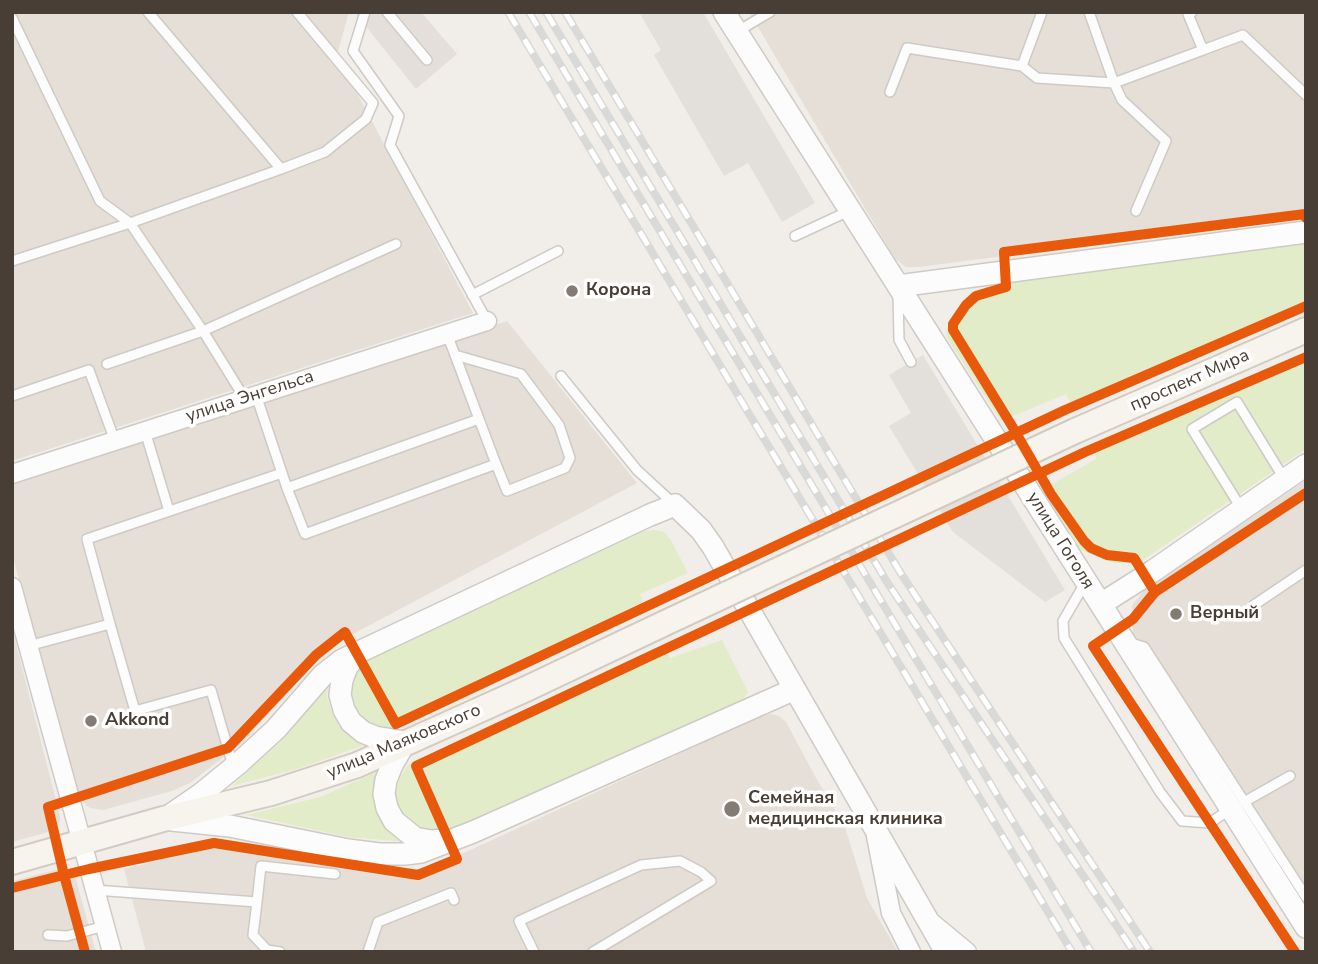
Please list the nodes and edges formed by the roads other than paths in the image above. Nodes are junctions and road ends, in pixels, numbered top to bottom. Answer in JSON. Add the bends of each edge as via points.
{"nodes":[{"id":1,"x":148,"y":12,"type":"edge"},
{"id":2,"x":297,"y":12,"type":"edge"},
{"id":3,"x":365,"y":12,"type":"edge"},
{"id":4,"x":387,"y":12,"type":"edge"},
{"id":5,"x":724,"y":12,"type":"edge"},
{"id":6,"x":770,"y":12,"type":"edge"},
{"id":7,"x":1042,"y":12,"type":"edge"},
{"id":8,"x":1089,"y":12,"type":"edge"},
{"id":9,"x":1189,"y":13,"type":"edge"},
{"id":10,"x":12,"y":18,"type":"edge"},
{"id":11,"x":737,"y":32,"type":"junction"},
{"id":12,"x":1203,"y":50,"type":"junction"},
{"id":13,"x":427,"y":60,"type":"dead end"},
{"id":14,"x":1022,"y":66,"type":"junction"},
{"id":15,"x":1114,"y":83,"type":"junction"},
{"id":16,"x":890,"y":92,"type":"dead end"},
{"id":17,"x":1306,"y":95,"type":"edge"},
{"id":18,"x":281,"y":169,"type":"junction"},
{"id":19,"x":850,"y":210,"type":"junction"},
{"id":20,"x":1136,"y":211,"type":"dead end"},
{"id":21,"x":130,"y":223,"type":"junction"},
{"id":22,"x":1306,"y":232,"type":"edge"},
{"id":23,"x":795,"y":236,"type":"dead end"},
{"id":24,"x":396,"y":244,"type":"dead end"},
{"id":25,"x":558,"y":251,"type":"dead end"},
{"id":26,"x":12,"y":261,"type":"edge"},
{"id":27,"x":898,"y":286,"type":"junction"},
{"id":28,"x":472,"y":295,"type":"junction"},
{"id":29,"x":487,"y":321,"type":"joint"},
{"id":30,"x":204,"y":331,"type":"junction"},
{"id":31,"x":1306,"y":331,"type":"edge"},
{"id":32,"x":447,"y":334,"type":"junction"},
{"id":33,"x":455,"y":355,"type":"junction"},
{"id":34,"x":911,"y":362,"type":"dead end"},
{"id":35,"x":107,"y":364,"type":"dead end"},
{"id":36,"x":561,"y":376,"type":"dead end"},
{"id":37,"x":12,"y":396,"type":"edge"},
{"id":38,"x":250,"y":397,"type":"junction"},
{"id":39,"x":479,"y":419,"type":"junction"},
{"id":40,"x":145,"y":431,"type":"junction"},
{"id":41,"x":115,"y":441,"type":"junction"},
{"id":42,"x":496,"y":464,"type":"junction"},
{"id":43,"x":1306,"y":465,"type":"edge"},
{"id":44,"x":282,"y":473,"type":"junction"},
{"id":45,"x":12,"y":474,"type":"edge"},
{"id":46,"x":1285,"y":480,"type":"junction"},
{"id":47,"x":287,"y":488,"type":"junction"},
{"id":48,"x":675,"y":505,"type":"junction"},
{"id":49,"x":1242,"y":510,"type":"junction"},
{"id":50,"x":169,"y":511,"type":"junction"},
{"id":51,"x":1306,"y":570,"type":"edge"},
{"id":52,"x":1086,"y":582,"type":"junction"},
{"id":53,"x":12,"y":587,"type":"edge"},
{"id":54,"x":1101,"y":604,"type":"junction"},
{"id":55,"x":1254,"y":605,"type":"dead end"},
{"id":56,"x":17,"y":621,"type":"edge"},
{"id":57,"x":110,"y":624,"type":"junction"},
{"id":58,"x":663,"y":624,"type":"joint"},
{"id":59,"x":28,"y":646,"type":"junction"},
{"id":60,"x":357,"y":652,"type":"junction"},
{"id":61,"x":795,"y":689,"type":"junction"},
{"id":62,"x":405,"y":742,"type":"junction"},
{"id":63,"x":233,"y":768,"type":"junction"},
{"id":64,"x":1290,"y":776,"type":"dead end"},
{"id":65,"x":1237,"y":806,"type":"junction"},
{"id":66,"x":163,"y":819,"type":"junction"},
{"id":67,"x":873,"y":826,"type":"junction"},
{"id":68,"x":449,"y":840,"type":"junction"},
{"id":69,"x":82,"y":842,"type":"junction"},
{"id":70,"x":12,"y":862,"type":"edge"},
{"id":71,"x":335,"y":874,"type":"dead end"},
{"id":72,"x":95,"y":890,"type":"junction"},
{"id":73,"x":1306,"y":897,"type":"edge"},
{"id":74,"x":454,"y":900,"type":"dead end"},
{"id":75,"x":257,"y":902,"type":"junction"},
{"id":76,"x":925,"y":918,"type":"junction"},
{"id":77,"x":105,"y":926,"type":"junction"},
{"id":78,"x":1306,"y":927,"type":"edge"},
{"id":79,"x":48,"y":935,"type":"dead end"},
{"id":80,"x":112,"y":952,"type":"edge"},
{"id":81,"x":280,"y":952,"type":"edge"},
{"id":82,"x":368,"y":952,"type":"edge"},
{"id":83,"x":534,"y":952,"type":"edge"},
{"id":84,"x":593,"y":952,"type":"edge"},
{"id":85,"x":911,"y":952,"type":"edge"},
{"id":86,"x":946,"y":952,"type":"edge"},
{"id":87,"x":967,"y":952,"type":"edge"}],
"edges":[{"from":1,"to":18,"type":"lane"},
{"from":2,"to":18,"type":"lane","via":[[373,103],[366,119],[325,152]]},
{"from":3,"to":28,"type":"lane","via":[[353,51],[399,116],[390,145]]},
{"from":4,"to":13,"type":"lane"},
{"from":5,"to":11,"type":"street","name":"улица Гоголя"},
{"from":6,"to":11,"type":"lane"},
{"from":7,"to":14,"type":"lane"},
{"from":8,"to":15,"type":"lane"},
{"from":9,"to":12,"type":"lane"},
{"from":10,"to":21,"type":"lane","via":[[100,201]]},
{"from":11,"to":19,"type":"street","name":"улица Гоголя"},
{"from":12,"to":15,"type":"lane"},
{"from":12,"to":17,"type":"lane","via":[[1243,35]]},
{"from":14,"to":15,"type":"lane","via":[[1037,78]]},
{"from":14,"to":16,"type":"lane","via":[[907,48]]},
{"from":15,"to":20,"type":"lane","via":[[1122,100],[1166,141]]},
{"from":18,"to":21,"type":"lane"},
{"from":19,"to":23,"type":"lane"},
{"from":19,"to":27,"type":"street","name":"улица Гоголя"},
{"from":21,"to":26,"type":"lane"},
{"from":21,"to":30,"type":"lane"},
{"from":22,"to":27,"type":"street"},
{"from":24,"to":30,"type":"lane"},
{"from":25,"to":28,"type":"lane"},
{"from":27,"to":34,"type":"lane","via":[[899,340]]},
{"from":27,"to":52,"type":"street","name":"улица Гоголя"},
{"from":28,"to":29,"type":"lane"},
{"from":29,"to":32,"type":"street","name":"улица Энгельса"},
{"from":30,"to":35,"type":"lane"},
{"from":30,"to":38,"type":"lane"},
{"from":31,"to":58,"type":"main road","name":"проспект Мира","bridge":true,"via":[[1075,431]]},
{"from":32,"to":33,"type":"lane"},
{"from":32,"to":38,"type":"street","name":"улица Энгельса"},
{"from":33,"to":39,"type":"lane"},
{"from":33,"to":42,"type":"lane","via":[[521,374],[559,425],[570,458],[565,468],[507,491]]},
{"from":36,"to":48,"type":"lane","via":[[637,470]]},
{"from":37,"to":41,"type":"lane","via":[[89,370]]},
{"from":38,"to":40,"type":"street","name":"улица Энгельса"},
{"from":38,"to":44,"type":"lane"},
{"from":39,"to":42,"type":"lane"},
{"from":39,"to":47,"type":"lane"},
{"from":40,"to":41,"type":"street","name":"улица Энгельса"},
{"from":40,"to":50,"type":"lane"},
{"from":41,"to":45,"type":"street","name":"улица Энгельса"},
{"from":42,"to":47,"type":"lane","via":[[305,534]]},
{"from":43,"to":46,"type":"street"},
{"from":44,"to":47,"type":"lane"},
{"from":44,"to":50,"type":"lane"},
{"from":46,"to":49,"type":"street"},
{"from":46,"to":49,"type":"lane","via":[[1237,402],[1192,429]]},
{"from":48,"to":60,"type":"street"},
{"from":48,"to":61,"type":"street","via":[[713,547]]},
{"from":49,"to":54,"type":"street"},
{"from":50,"to":57,"type":"lane","via":[[87,539]]},
{"from":51,"to":55,"type":"lane"},
{"from":52,"to":54,"type":"street","name":"улица Гоголя"},
{"from":52,"to":65,"type":"lane","via":[[1063,621],[1064,638],[1160,792],[1182,821],[1210,823]]},
{"from":53,"to":56,"type":"street"},
{"from":54,"to":65,"type":"street","name":"улица Гоголя"},
{"from":56,"to":59,"type":"street"},
{"from":57,"to":59,"type":"lane"},
{"from":57,"to":63,"type":"lane","via":[[135,710],[211,690]]},
{"from":58,"to":62,"type":"main road","name":"улица Маяковского"},
{"from":59,"to":69,"type":"street"},
{"from":60,"to":62,"type":"street","via":[[342,680],[344,710],[363,732]]},
{"from":60,"to":63,"type":"street","via":[[323,675],[276,729]]},
{"from":61,"to":67,"type":"street"},
{"from":61,"to":68,"type":"street"},
{"from":62,"to":66,"type":"main road","name":"улица Маяковского","via":[[357,765],[282,790]]},
{"from":62,"to":68,"type":"street","via":[[386,780],[387,808],[394,821],[415,838]]},
{"from":63,"to":66,"type":"street"},
{"from":64,"to":65,"type":"lane"},
{"from":65,"to":73,"type":"lane"},
{"from":65,"to":78,"type":"street","name":"улица Гоголя"},
{"from":66,"to":68,"type":"street","via":[[230,826],[380,854],[421,852]]},
{"from":66,"to":69,"type":"main road","name":"улица Маяковского"},
{"from":67,"to":76,"type":"street"},
{"from":67,"to":85,"type":"street","via":[[891,913]]},
{"from":69,"to":70,"type":"main road","name":"улица Маяковского"},
{"from":69,"to":72,"type":"street"},
{"from":71,"to":75,"type":"lane","via":[[261,866]]},
{"from":72,"to":75,"type":"lane"},
{"from":72,"to":77,"type":"street"},
{"from":74,"to":82,"type":"lane","via":[[451,893],[378,922]]},
{"from":75,"to":81,"type":"lane","via":[[253,934],[267,950]]},
{"from":76,"to":86,"type":"street"},
{"from":76,"to":87,"type":"street"},
{"from":77,"to":79,"type":"lane","via":[[67,936]]},
{"from":77,"to":80,"type":"street"},
{"from":83,"to":84,"type":"lane","via":[[519,921],[642,865],[680,861],[711,881]]}]}
